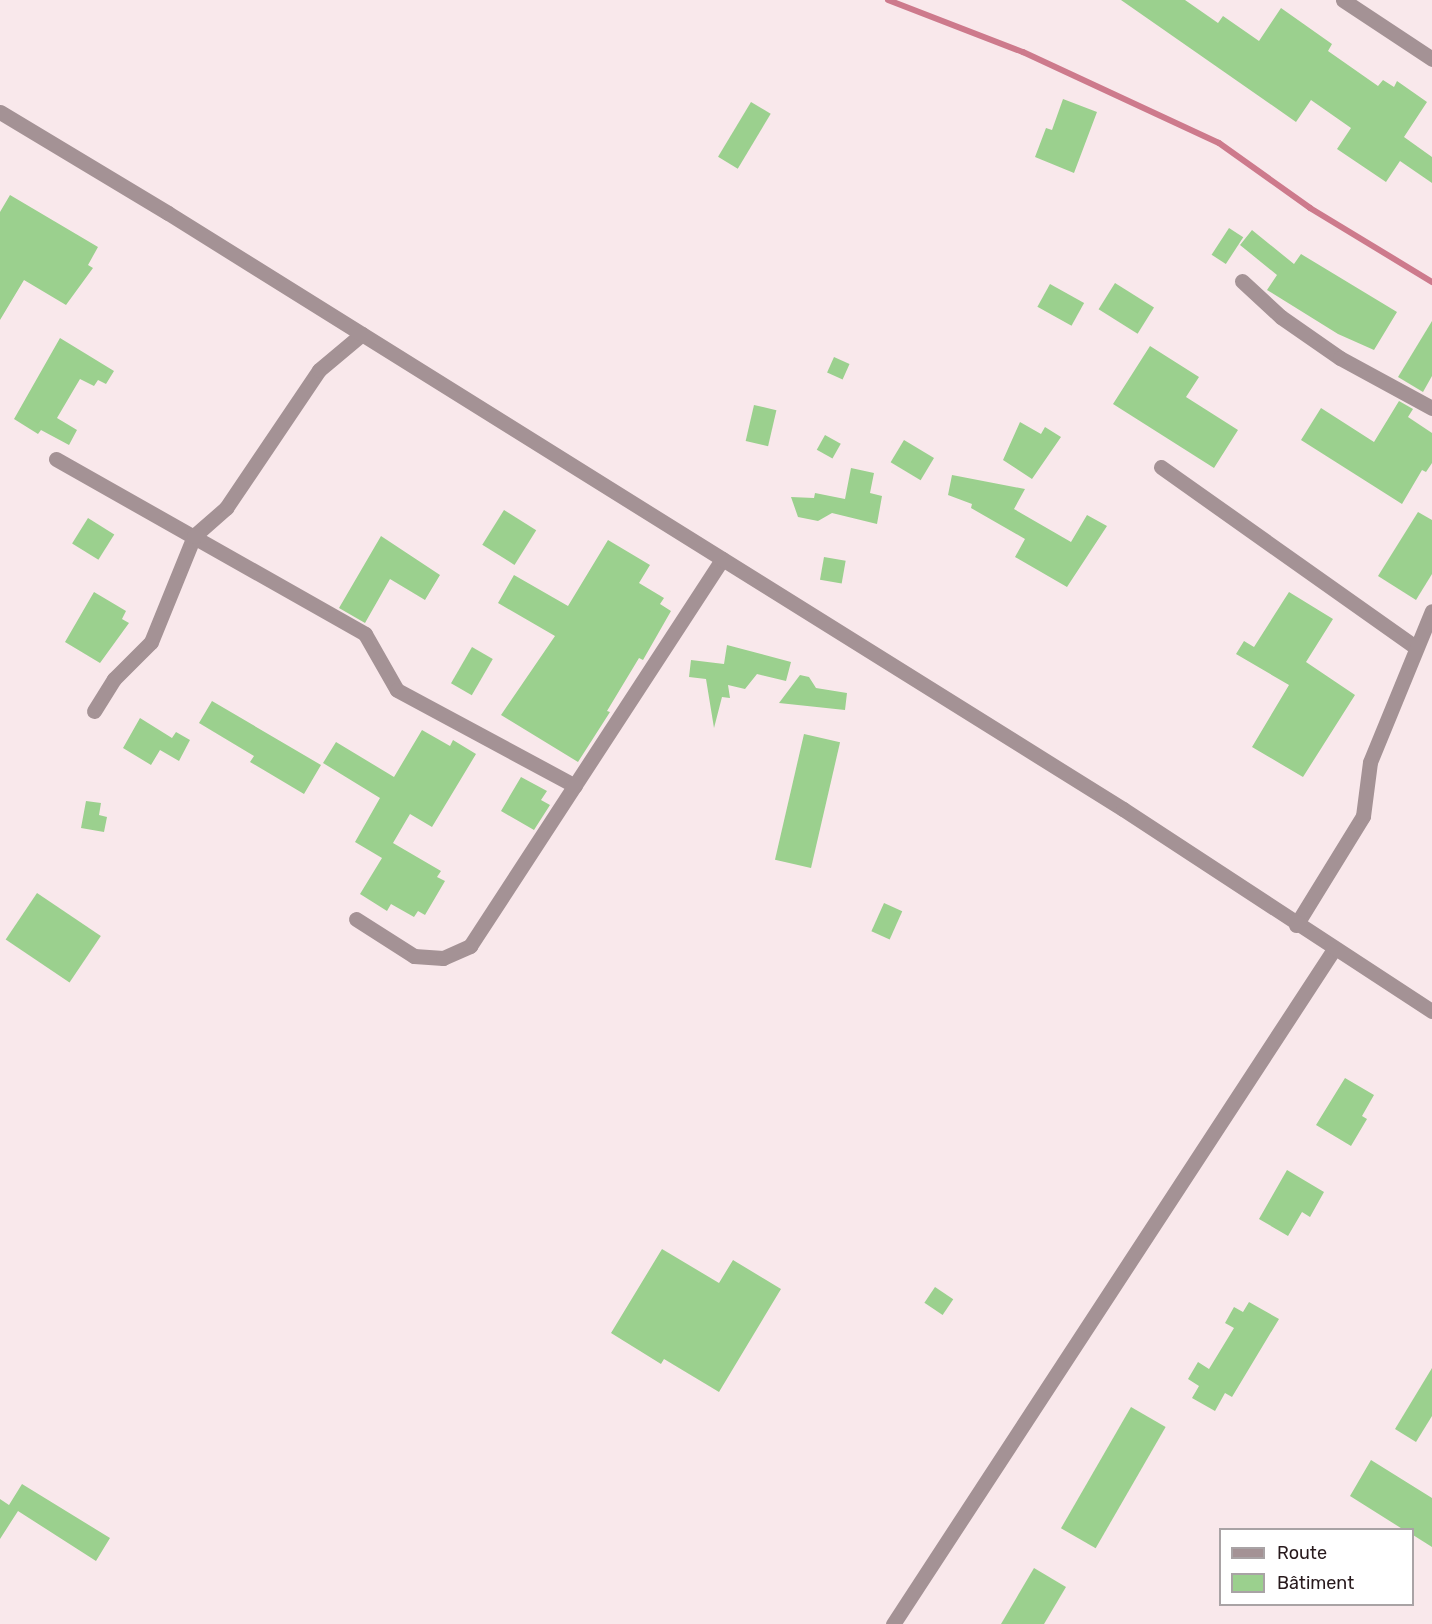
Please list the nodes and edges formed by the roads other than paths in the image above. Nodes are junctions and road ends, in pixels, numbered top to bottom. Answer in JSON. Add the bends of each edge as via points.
{"nodes":[{"id":1,"x":1343,"y":0,"type":"edge"},
{"id":2,"x":1432,"y":59,"type":"edge"},
{"id":3,"x":0,"y":112,"type":"edge"},
{"id":4,"x":1242,"y":281,"type":"dead end"},
{"id":5,"x":362,"y":334,"type":"junction"},
{"id":6,"x":1432,"y":408,"type":"edge"},
{"id":7,"x":56,"y":459,"type":"dead end"},
{"id":8,"x":1161,"y":466,"type":"dead end"},
{"id":9,"x":194,"y":536,"type":"junction"},
{"id":10,"x":722,"y":559,"type":"junction"},
{"id":11,"x":1432,"y":611,"type":"edge"},
{"id":12,"x":1415,"y":647,"type":"junction"},
{"id":13,"x":94,"y":711,"type":"dead end"},
{"id":14,"x":575,"y":786,"type":"junction"},
{"id":15,"x":356,"y":919,"type":"dead end"},
{"id":16,"x":1296,"y":925,"type":"junction"},
{"id":17,"x":1334,"y":948,"type":"junction"},
{"id":18,"x":1432,"y":1011,"type":"edge"},
{"id":19,"x":893,"y":1624,"type":"edge"}],
"edges":[{"from":1,"to":2,"type":"street"},
{"from":3,"to":5,"type":"street"},
{"from":4,"to":6,"type":"street","via":[[1281,317],[1340,358]]},
{"from":5,"to":9,"type":"street","via":[[319,370],[226,508]]},
{"from":5,"to":10,"type":"street"},
{"from":7,"to":9,"type":"street"},
{"from":8,"to":12,"type":"street"},
{"from":9,"to":13,"type":"street","via":[[151,642],[114,679]]},
{"from":9,"to":14,"type":"street","via":[[364,634],[397,690]]},
{"from":10,"to":14,"type":"street"},
{"from":10,"to":16,"type":"street","via":[[1123,809]]},
{"from":11,"to":12,"type":"street"},
{"from":12,"to":16,"type":"street","via":[[1370,762],[1363,816]]},
{"from":14,"to":15,"type":"street","via":[[470,946],[443,958],[414,956]]},
{"from":16,"to":17,"type":"street"},
{"from":17,"to":18,"type":"street"},
{"from":17,"to":19,"type":"street"}]}
